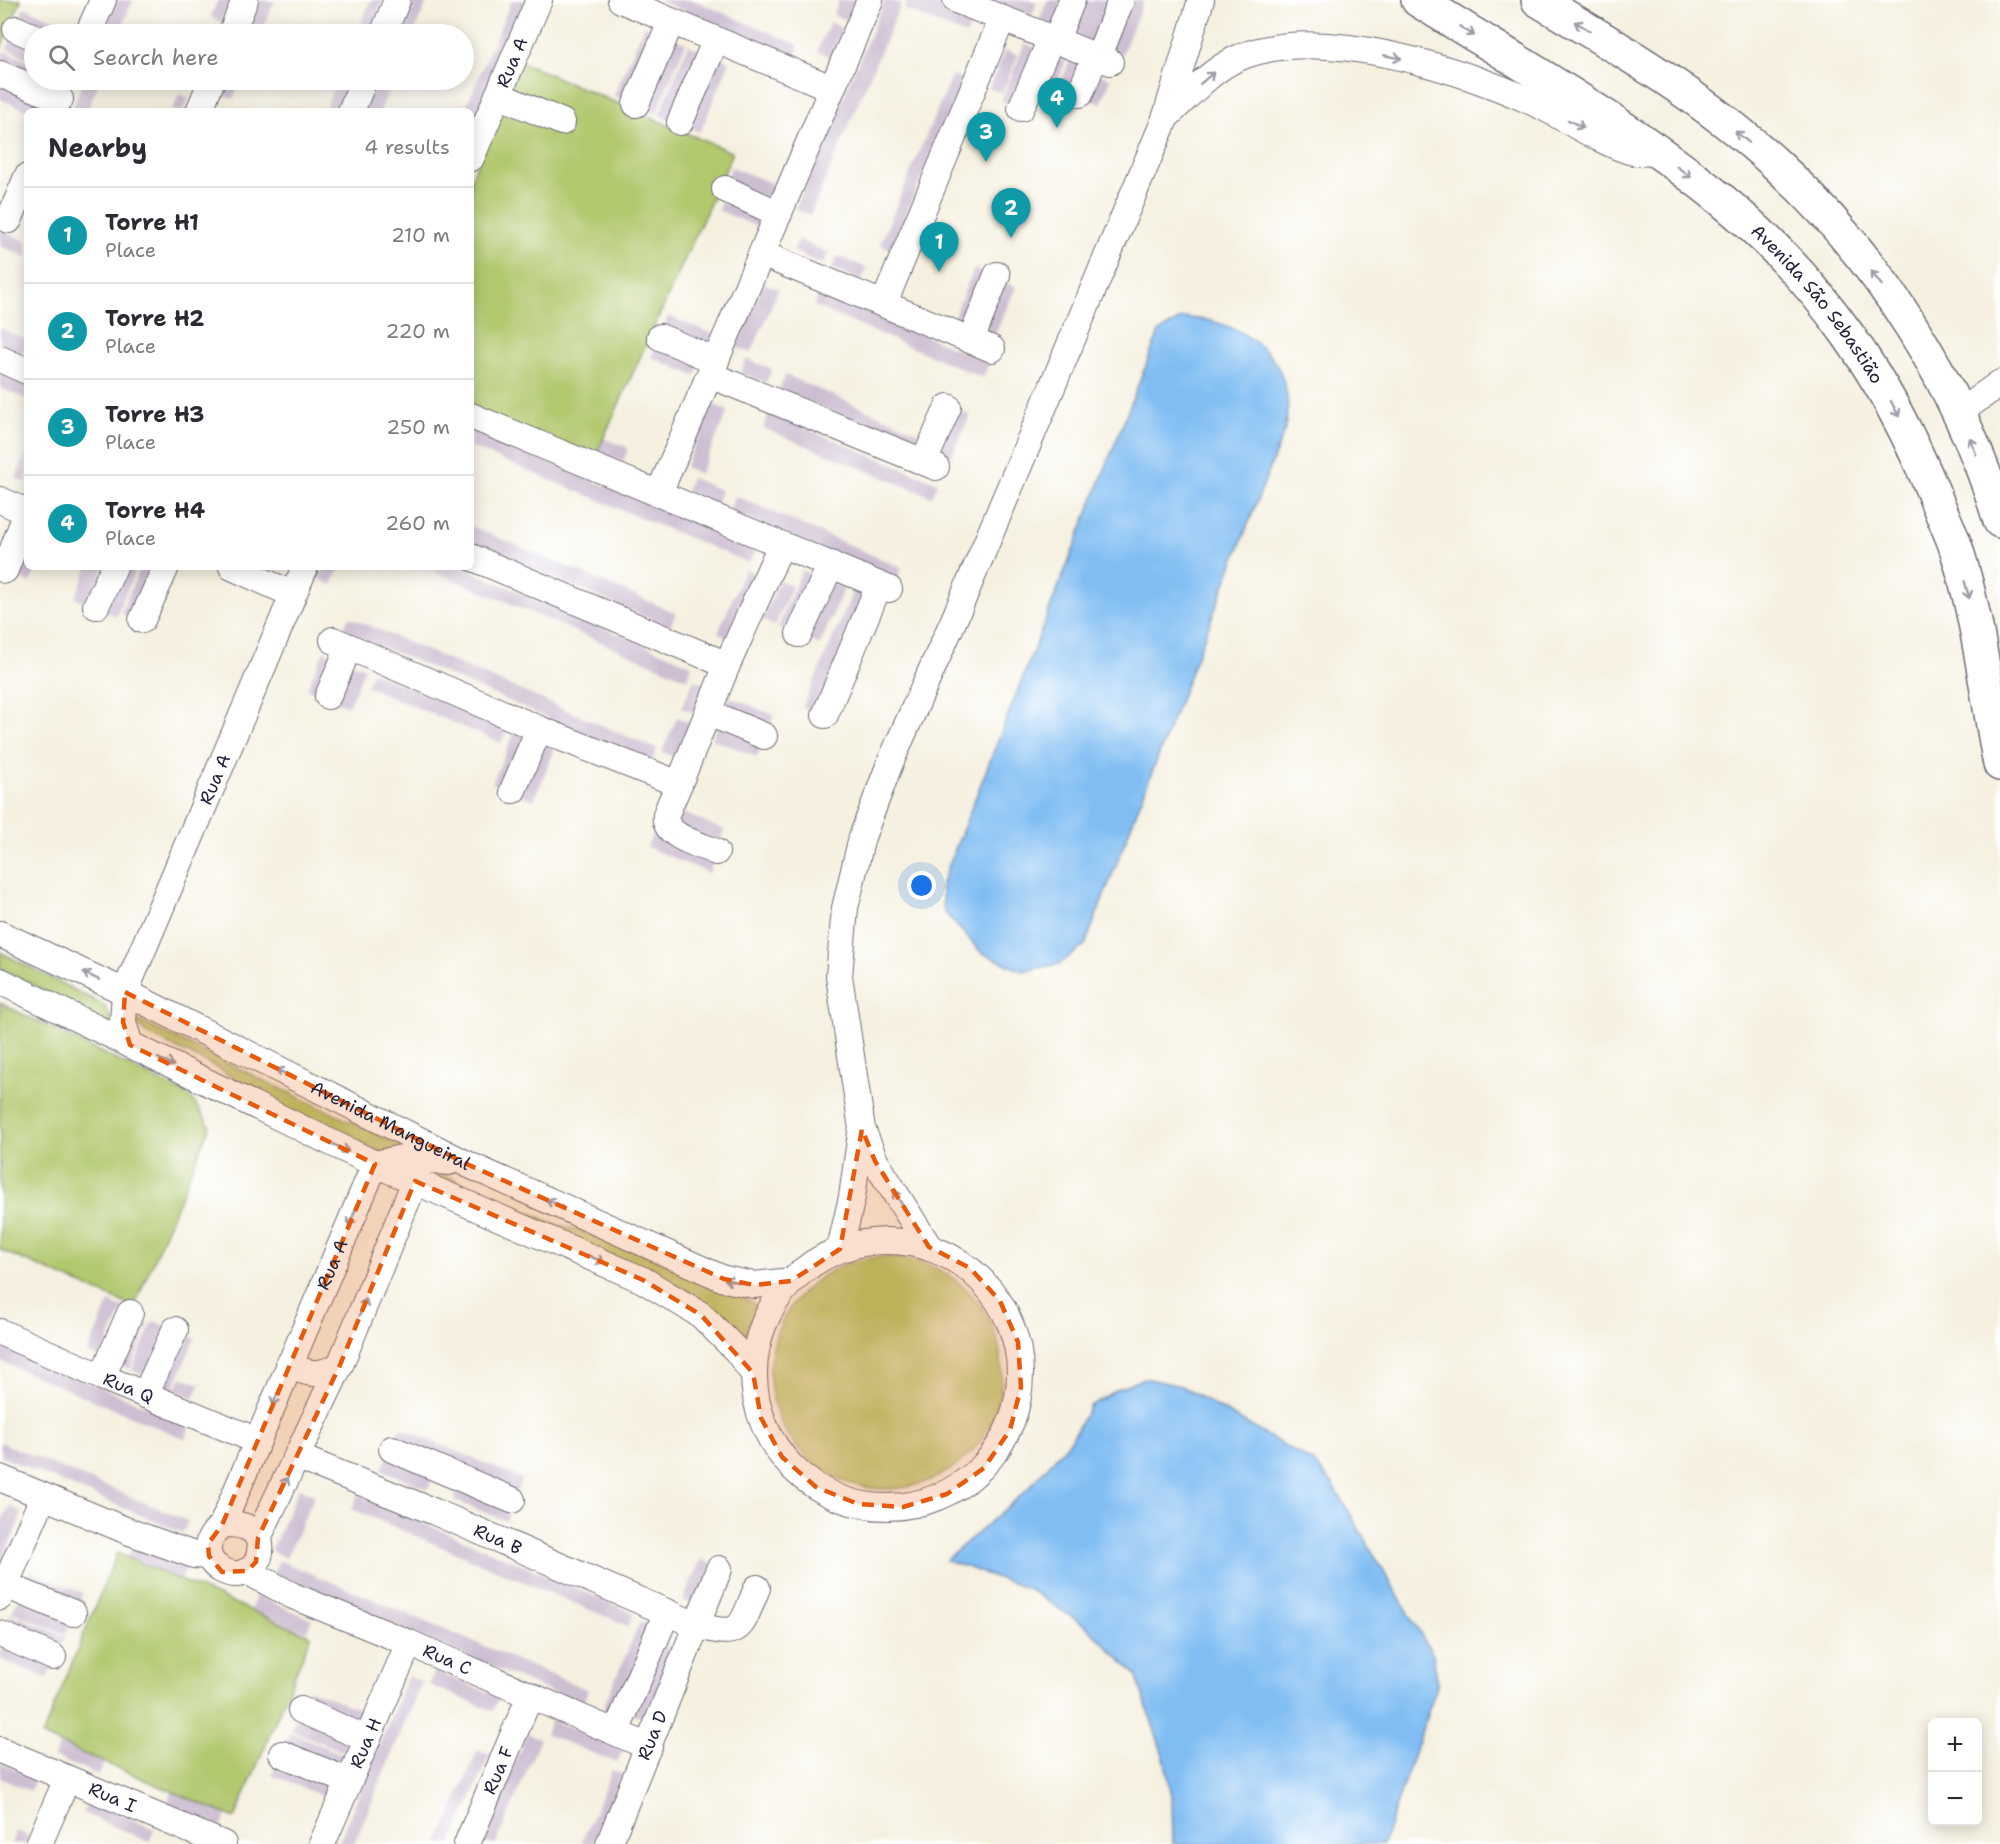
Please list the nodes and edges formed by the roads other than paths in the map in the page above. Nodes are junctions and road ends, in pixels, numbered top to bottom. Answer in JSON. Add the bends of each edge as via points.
{"nodes":[{"id":1,"x":103,"y":0,"type":"edge"},
{"id":2,"x":245,"y":0,"type":"edge"},
{"id":3,"x":397,"y":0,"type":"edge"},
{"id":4,"x":539,"y":0,"type":"edge"},
{"id":5,"x":621,"y":0,"type":"edge"},
{"id":6,"x":870,"y":0,"type":"edge"},
{"id":7,"x":956,"y":0,"type":"edge"},
{"id":8,"x":1072,"y":0,"type":"edge"},
{"id":9,"x":1121,"y":0,"type":"edge"},
{"id":10,"x":1201,"y":0,"type":"edge"},
{"id":11,"x":1418,"y":0,"type":"edge"},
{"id":12,"x":1538,"y":0,"type":"edge"},
{"id":13,"x":1002,"y":19,"type":"junction"},
{"id":14,"x":671,"y":22,"type":"junction"},
{"id":15,"x":92,"y":24,"type":"edge"},
{"id":16,"x":235,"y":24,"type":"edge"},
{"id":17,"x":387,"y":24,"type":"edge"},
{"id":18,"x":716,"y":40,"type":"junction"},
{"id":19,"x":1053,"y":40,"type":"junction"},
{"id":20,"x":1101,"y":59,"type":"junction"},
{"id":21,"x":0,"y":74,"type":"edge"},
{"id":22,"x":24,"y":83,"type":"edge"},
{"id":23,"x":831,"y":88,"type":"junction"},
{"id":24,"x":43,"y":90,"type":"edge"},
{"id":25,"x":208,"y":90,"type":"edge"},
{"id":26,"x":360,"y":90,"type":"edge"},
{"id":27,"x":1080,"y":94,"type":"dead end"},
{"id":28,"x":498,"y":95,"type":"junction"},
{"id":29,"x":62,"y":97,"type":"edge"},
{"id":30,"x":636,"y":104,"type":"dead end"},
{"id":31,"x":201,"y":108,"type":"edge"},
{"id":32,"x":352,"y":108,"type":"edge"},
{"id":33,"x":1022,"y":108,"type":"dead end"},
{"id":34,"x":1165,"y":119,"type":"junction"},
{"id":35,"x":562,"y":122,"type":"dead end"},
{"id":36,"x":680,"y":122,"type":"dead end"},
{"id":37,"x":474,"y":151,"type":"edge"},
{"id":38,"x":1657,"y":151,"type":"junction"},
{"id":39,"x":24,"y":186,"type":"edge"},
{"id":40,"x":725,"y":189,"type":"dead end"},
{"id":41,"x":779,"y":214,"type":"junction"},
{"id":42,"x":12,"y":221,"type":"edge"},
{"id":43,"x":762,"y":254,"type":"junction"},
{"id":44,"x":997,"y":275,"type":"dead end"},
{"id":45,"x":884,"y":303,"type":"junction"},
{"id":46,"x":660,"y":337,"type":"dead end"},
{"id":47,"x":0,"y":359,"type":"edge"},
{"id":48,"x":712,"y":368,"type":"junction"},
{"id":49,"x":24,"y":369,"type":"edge"},
{"id":50,"x":2000,"y":383,"type":"edge"},
{"id":51,"x":948,"y":407,"type":"dead end"},
{"id":52,"x":1960,"y":412,"type":"junction"},
{"id":53,"x":474,"y":417,"type":"edge"},
{"id":54,"x":659,"y":493,"type":"junction"},
{"id":55,"x":0,"y":500,"type":"edge"},
{"id":56,"x":24,"y":511,"type":"edge"},
{"id":57,"x":24,"y":520,"type":"edge"},
{"id":58,"x":2000,"y":520,"type":"edge"},
{"id":59,"x":782,"y":544,"type":"junction"},
{"id":60,"x":474,"y":558,"type":"edge"},
{"id":61,"x":831,"y":564,"type":"junction"},
{"id":62,"x":4,"y":570,"type":"dead end"},
{"id":63,"x":113,"y":570,"type":"edge"},
{"id":64,"x":165,"y":570,"type":"edge"},
{"id":65,"x":239,"y":570,"type":"edge"},
{"id":66,"x":304,"y":570,"type":"edge"},
{"id":67,"x":292,"y":594,"type":"junction"},
{"id":68,"x":96,"y":606,"type":"dead end"},
{"id":69,"x":142,"y":620,"type":"dead end"},
{"id":70,"x":799,"y":634,"type":"dead end"},
{"id":71,"x":727,"y":665,"type":"junction"},
{"id":72,"x":328,"y":696,"type":"dead end"},
{"id":73,"x":709,"y":713,"type":"junction"},
{"id":74,"x":825,"y":715,"type":"dead end"},
{"id":75,"x":539,"y":729,"type":"junction"},
{"id":76,"x":764,"y":736,"type":"dead end"},
{"id":77,"x":2000,"y":764,"type":"edge"},
{"id":78,"x":679,"y":784,"type":"junction"},
{"id":79,"x":513,"y":790,"type":"dead end"},
{"id":80,"x":716,"y":852,"type":"dead end"},
{"id":81,"x":0,"y":933,"type":"edge"},
{"id":82,"x":0,"y":981,"type":"edge"},
{"id":83,"x":125,"y":992,"type":"junction"},
{"id":84,"x":130,"y":1046,"type":"junction"},
{"id":85,"x":862,"y":1129,"type":"junction"},
{"id":86,"x":375,"y":1164,"type":"junction"},
{"id":87,"x":469,"y":1165,"type":"junction"},
{"id":88,"x":415,"y":1181,"type":"junction"},
{"id":89,"x":929,"y":1247,"type":"junction"},
{"id":90,"x":840,"y":1249,"type":"junction"},
{"id":91,"x":791,"y":1281,"type":"junction"},
{"id":92,"x":130,"y":1312,"type":"dead end"},
{"id":93,"x":175,"y":1330,"type":"dead end"},
{"id":94,"x":0,"y":1332,"type":"edge"},
{"id":95,"x":289,"y":1364,"type":"junction"},
{"id":96,"x":340,"y":1365,"type":"junction"},
{"id":97,"x":753,"y":1373,"type":"junction"},
{"id":98,"x":102,"y":1377,"type":"junction"},
{"id":99,"x":145,"y":1395,"type":"junction"},
{"id":100,"x":258,"y":1441,"type":"junction"},
{"id":101,"x":392,"y":1449,"type":"dead end"},
{"id":102,"x":298,"y":1457,"type":"junction"},
{"id":103,"x":449,"y":1474,"type":"junction"},
{"id":104,"x":0,"y":1478,"type":"edge"},
{"id":105,"x":43,"y":1497,"type":"junction"},
{"id":106,"x":512,"y":1500,"type":"dead end"},
{"id":107,"x":435,"y":1512,"type":"junction"},
{"id":108,"x":222,"y":1525,"type":"junction"},
{"id":109,"x":258,"y":1538,"type":"junction"},
{"id":110,"x":209,"y":1556,"type":"junction"},
{"id":111,"x":719,"y":1569,"type":"dead end"},
{"id":112,"x":247,"y":1571,"type":"junction"},
{"id":113,"x":757,"y":1588,"type":"dead end"},
{"id":114,"x":3,"y":1591,"type":"edge"},
{"id":115,"x":667,"y":1612,"type":"junction"},
{"id":116,"x":73,"y":1614,"type":"dead end"},
{"id":117,"x":696,"y":1625,"type":"junction"},
{"id":118,"x":0,"y":1634,"type":"edge"},
{"id":119,"x":409,"y":1642,"type":"junction"},
{"id":120,"x":53,"y":1657,"type":"dead end"},
{"id":121,"x":530,"y":1696,"type":"junction"},
{"id":122,"x":301,"y":1710,"type":"dead end"},
{"id":123,"x":616,"y":1732,"type":"junction"},
{"id":124,"x":367,"y":1739,"type":"junction"},
{"id":125,"x":649,"y":1747,"type":"junction"},
{"id":126,"x":0,"y":1750,"type":"edge"},
{"id":127,"x":282,"y":1754,"type":"dead end"},
{"id":128,"x":67,"y":1779,"type":"junction"},
{"id":129,"x":348,"y":1781,"type":"junction"},
{"id":130,"x":186,"y":1837,"type":"edge"},
{"id":131,"x":39,"y":1844,"type":"edge"},
{"id":132,"x":223,"y":1844,"type":"edge"},
{"id":133,"x":322,"y":1844,"type":"edge"},
{"id":134,"x":467,"y":1844,"type":"edge"},
{"id":135,"x":609,"y":1844,"type":"edge"}],
"edges":[{"from":1,"to":15,"type":"street"},
{"from":2,"to":16,"type":"street"},
{"from":3,"to":17,"type":"street"},
{"from":4,"to":28,"type":"street","name":"Rua A"},
{"from":5,"to":14,"type":"street"},
{"from":6,"to":23,"type":"street"},
{"from":7,"to":13,"type":"street"},
{"from":8,"to":19,"type":"street"},
{"from":9,"to":20,"type":"street"},
{"from":10,"to":34,"type":"street"},
{"from":11,"to":38,"type":"main road","name":"Avenida São Sebastião","one_way":true},
{"from":52,"to":12,"type":"main road","one_way":true,"via":[[1912,324],[1840,231],[1778,165],[1690,97],[1602,37]]},
{"from":13,"to":19,"type":"street"},
{"from":13,"to":45,"type":"street"},
{"from":14,"to":18,"type":"street"},
{"from":14,"to":30,"type":"street"},
{"from":18,"to":23,"type":"street"},
{"from":18,"to":36,"type":"street"},
{"from":19,"to":20,"type":"street"},
{"from":19,"to":33,"type":"street"},
{"from":20,"to":27,"type":"street"},
{"from":21,"to":22,"type":"street"},
{"from":23,"to":41,"type":"street"},
{"from":24,"to":29,"type":"street"},
{"from":25,"to":31,"type":"street"},
{"from":26,"to":32,"type":"street"},
{"from":28,"to":35,"type":"street"},
{"from":28,"to":37,"type":"street","name":"Rua A"},
{"from":34,"to":38,"type":"street","one_way":true,"via":[[1205,79],[1237,58],[1281,46],[1321,46],[1412,60],[1470,77],[1525,99],[1619,146],[1638,153]]},
{"from":34,"to":85,"type":"street","via":[[862,837],[845,908],[839,976]]},
{"from":38,"to":77,"type":"main road","name":"Avenida São Sebastião","one_way":true,"via":[[1724,202],[1794,267],[1857,345],[1897,411],[1956,549],[1980,639]]},
{"from":39,"to":42,"type":"street"},
{"from":40,"to":41,"type":"street"},
{"from":41,"to":43,"type":"street"},
{"from":43,"to":45,"type":"street"},
{"from":43,"to":48,"type":"street"},
{"from":44,"to":45,"type":"street","via":[[981,345]]},
{"from":46,"to":48,"type":"street"},
{"from":47,"to":49,"type":"street"},
{"from":48,"to":51,"type":"street","via":[[930,464]]},
{"from":48,"to":54,"type":"street"},
{"from":50,"to":52,"type":"street"},
{"from":58,"to":52,"type":"main road","one_way":true},
{"from":53,"to":54,"type":"street"},
{"from":54,"to":59,"type":"street"},
{"from":55,"to":56,"type":"street"},
{"from":57,"to":62,"type":"street"},
{"from":59,"to":61,"type":"street"},
{"from":59,"to":71,"type":"street"},
{"from":60,"to":71,"type":"street"},
{"from":61,"to":70,"type":"street"},
{"from":61,"to":74,"type":"street","via":[[884,587]]},
{"from":63,"to":68,"type":"street"},
{"from":64,"to":69,"type":"street"},
{"from":65,"to":67,"type":"street"},
{"from":66,"to":67,"type":"street","name":"Rua A"},
{"from":67,"to":83,"type":"street","name":"Rua A"},
{"from":71,"to":73,"type":"street"},
{"from":72,"to":75,"type":"street","via":[[341,643]]},
{"from":73,"to":76,"type":"street"},
{"from":73,"to":78,"type":"street"},
{"from":75,"to":78,"type":"street"},
{"from":75,"to":79,"type":"street"},
{"from":78,"to":80,"type":"street","via":[[666,824],[671,832]]},
{"from":83,"to":81,"type":"street","name":"Avenida Mangueiral","one_way":true},
{"from":82,"to":84,"type":"street","name":"Avenida Mangueiral"},
{"from":83,"to":84,"type":"street","name":"Rua A","via":[[123,1022]]},
{"from":87,"to":83,"type":"street","name":"Avenida Mangueiral","one_way":true},
{"from":84,"to":86,"type":"street","name":"Avenida Mangueiral","one_way":true},
{"from":89,"to":85,"type":"street","one_way":true,"via":[[875,1161]]},
{"from":85,"to":90,"type":"street"},
{"from":86,"to":87,"type":"street","via":[[418,1158]]},
{"from":86,"to":88,"type":"street","name":"Avenida Mangueiral"},
{"from":86,"to":95,"type":"street","name":"Rua A","one_way":true},
{"from":91,"to":87,"type":"street","name":"Avenida Mangueiral","one_way":true,"via":[[754,1285],[724,1279]]},
{"from":96,"to":88,"type":"street","one_way":true},
{"from":88,"to":97,"type":"street","name":"Avenida Mangueiral","one_way":true,"via":[[643,1280],[701,1315]]},
{"from":89,"to":90,"type":"street","via":[[885,1240]]},
{"from":89,"to":97,"type":"street","via":[[970,1268],[1000,1301],[1018,1342],[1022,1387],[1010,1430],[984,1467],[947,1494],[903,1507],[858,1504],[816,1487],[782,1457],[760,1418]]},
{"from":90,"to":91,"type":"street","via":[[814,1262]]},
{"from":91,"to":97,"type":"street","via":[[771,1308],[758,1340]]},
{"from":92,"to":98,"type":"street"},
{"from":93,"to":99,"type":"street"},
{"from":94,"to":98,"type":"street","name":"Rua Q"},
{"from":95,"to":96,"type":"street","via":[[314,1374],[325,1374]]},
{"from":95,"to":100,"type":"street","name":"Rua A","one_way":true},
{"from":96,"to":102,"type":"street"},
{"from":98,"to":99,"type":"street","name":"Rua Q"},
{"from":99,"to":100,"type":"street","name":"Rua Q"},
{"from":100,"to":108,"type":"street","name":"Rua A"},
{"from":101,"to":103,"type":"street"},
{"from":102,"to":107,"type":"street","name":"Rua B"},
{"from":109,"to":102,"type":"street","one_way":true},
{"from":103,"to":106,"type":"street"},
{"from":103,"to":107,"type":"street"},
{"from":104,"to":105,"type":"street"},
{"from":105,"to":110,"type":"street","via":[[175,1549]]},
{"from":105,"to":114,"type":"street"},
{"from":107,"to":115,"type":"street","name":"Rua B"},
{"from":108,"to":109,"type":"street","via":[[236,1522],[249,1527]]},
{"from":108,"to":110,"type":"street","name":"Rua A","via":[[210,1538]]},
{"from":109,"to":112,"type":"street","via":[[258,1557]]},
{"from":110,"to":112,"type":"street","via":[[222,1572]]},
{"from":111,"to":117,"type":"street","name":"Rua D"},
{"from":112,"to":119,"type":"street","name":"Rua C","via":[[293,1596]]},
{"from":113,"to":117,"type":"street","name":"Rua B","via":[[740,1627],[720,1633]]},
{"from":114,"to":116,"type":"street"},
{"from":115,"to":117,"type":"street","name":"Rua B"},
{"from":115,"to":123,"type":"street"},
{"from":117,"to":125,"type":"street","name":"Rua D"},
{"from":118,"to":120,"type":"street"},
{"from":119,"to":121,"type":"street","name":"Rua C"},
{"from":119,"to":124,"type":"street","name":"Rua H"},
{"from":121,"to":123,"type":"street","name":"Rua C"},
{"from":121,"to":134,"type":"street","name":"Rua F"},
{"from":122,"to":124,"type":"street"},
{"from":123,"to":125,"type":"street","name":"Rua C"},
{"from":124,"to":129,"type":"street","name":"Rua H"},
{"from":125,"to":135,"type":"street","name":"Rua D"},
{"from":126,"to":128,"type":"street","name":"Rua I"},
{"from":127,"to":129,"type":"street"},
{"from":128,"to":130,"type":"street","name":"Rua I"},
{"from":128,"to":131,"type":"street"},
{"from":129,"to":133,"type":"street","name":"Rua H"},
{"from":130,"to":132,"type":"street","name":"Rua I"}]}
